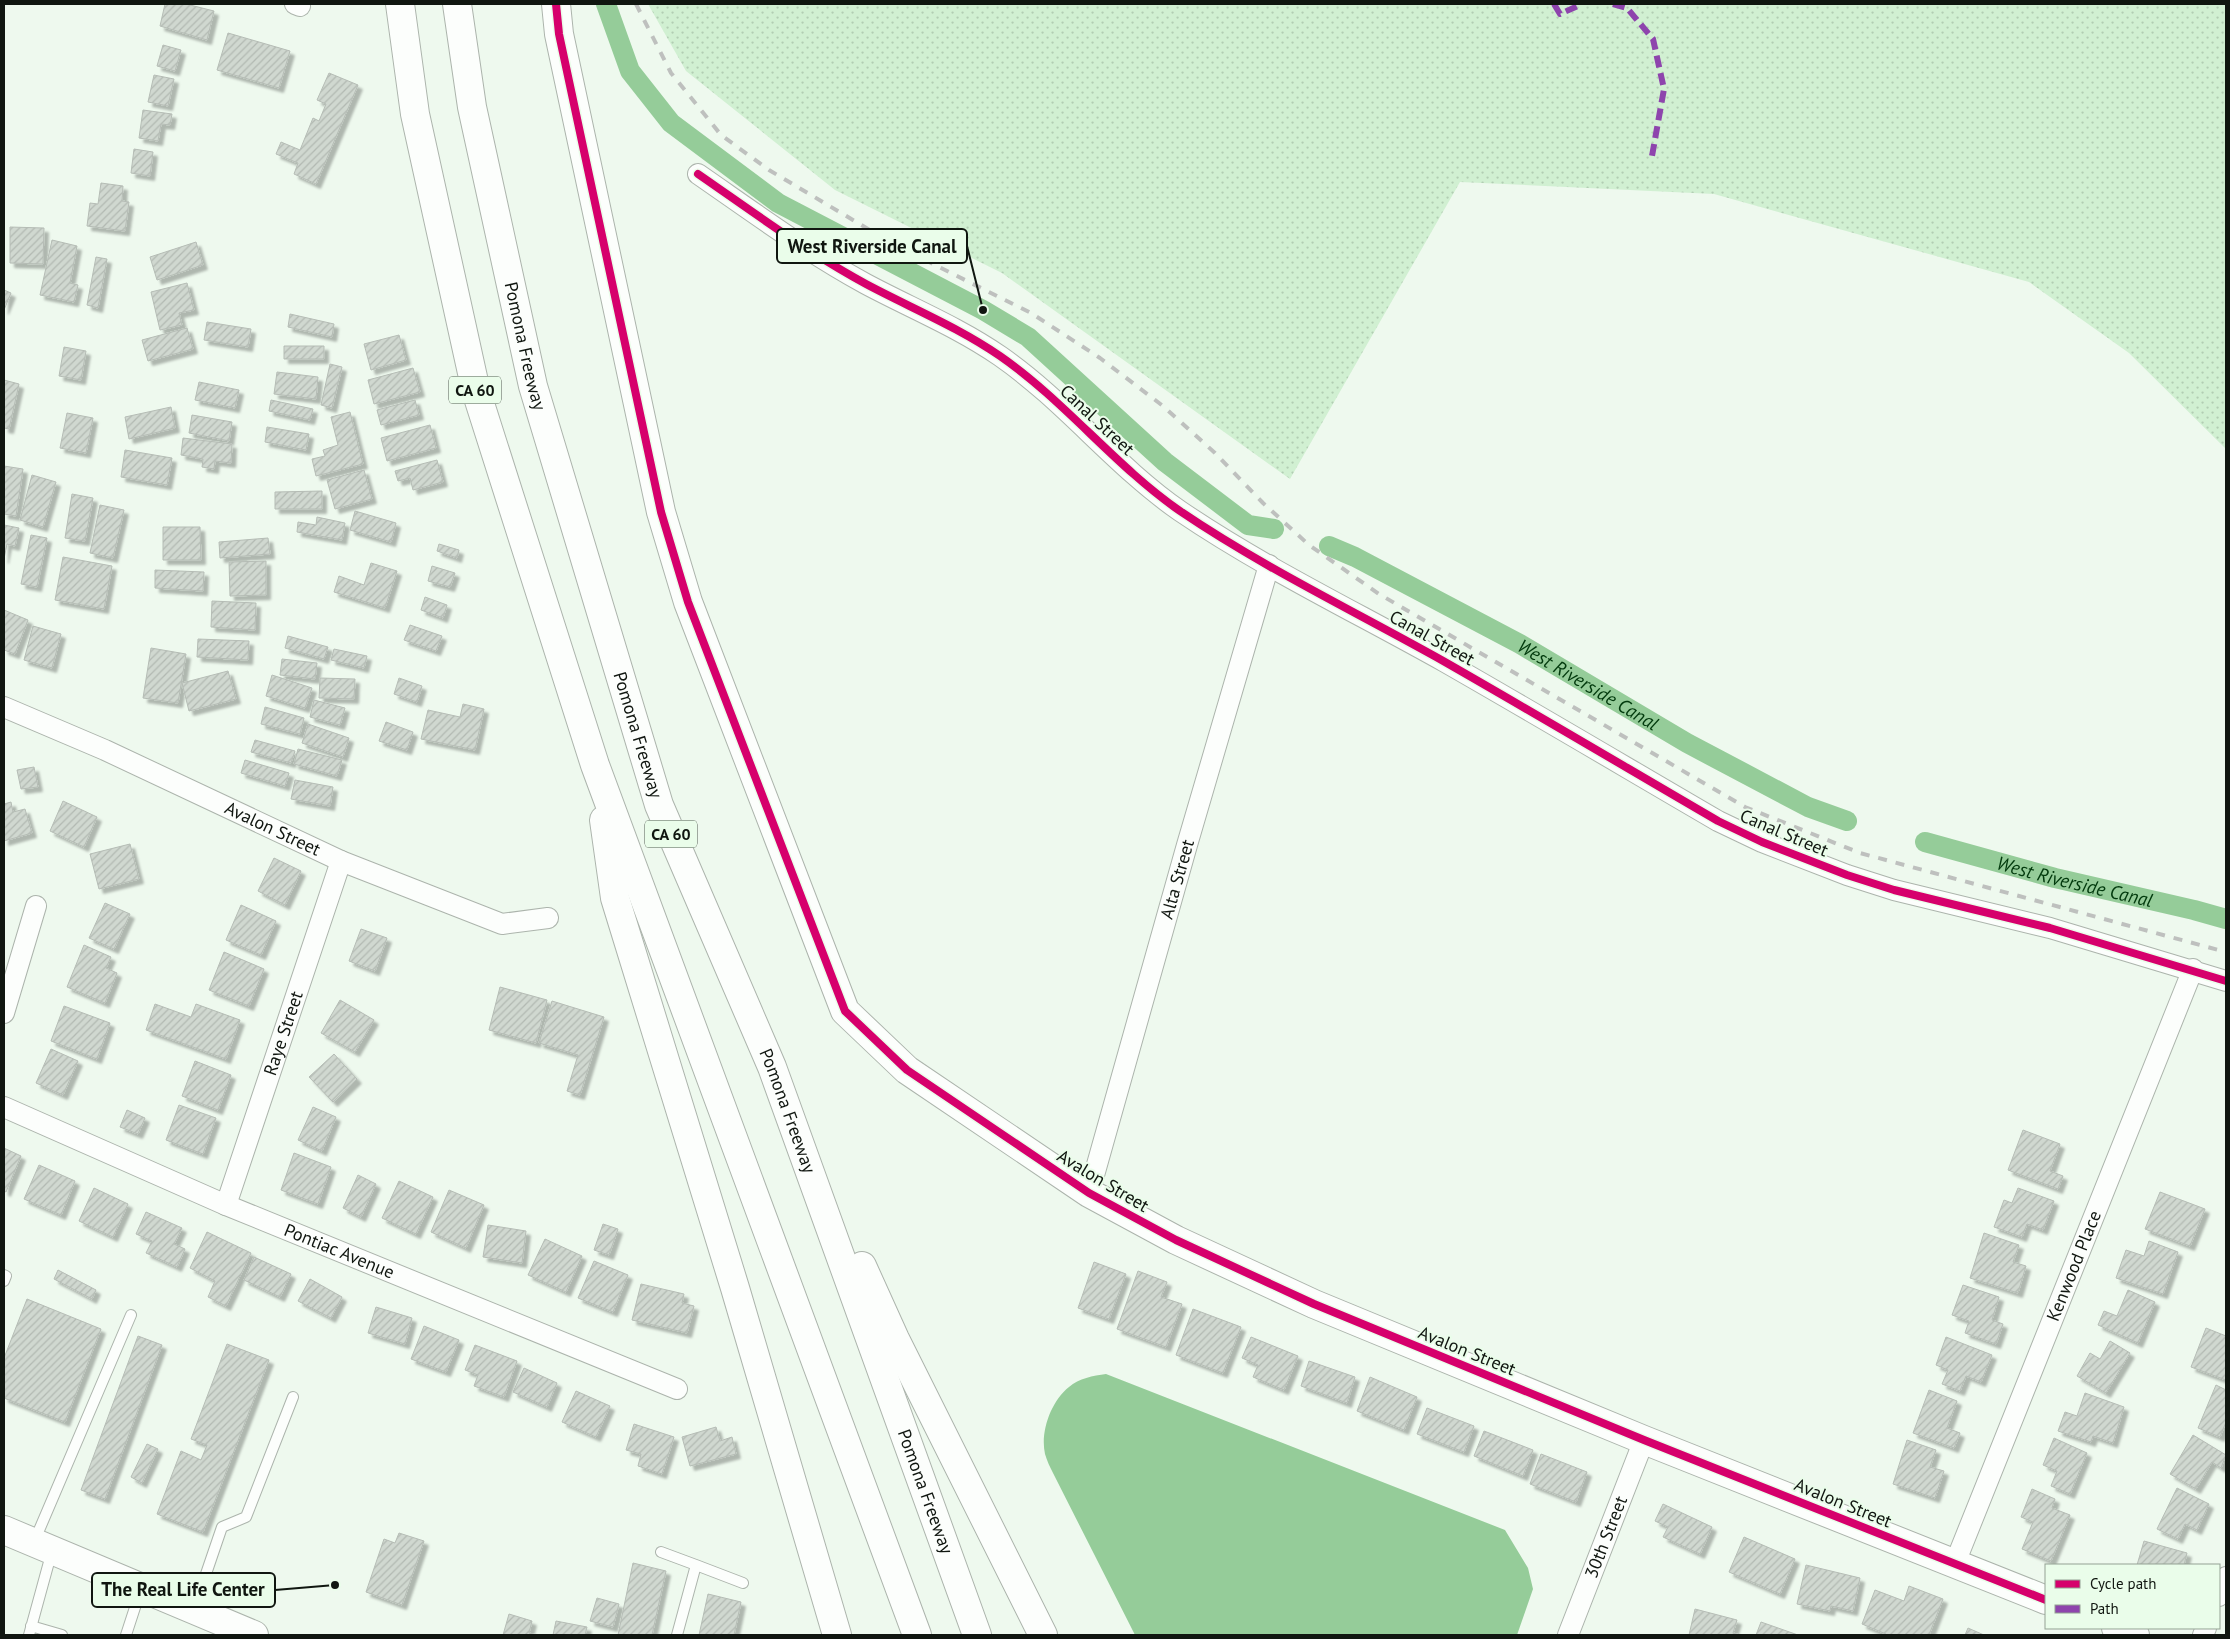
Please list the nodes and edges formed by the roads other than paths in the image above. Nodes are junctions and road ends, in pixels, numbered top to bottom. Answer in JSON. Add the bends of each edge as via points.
{"nodes":[{"id":1,"x":400,"y":4,"type":"edge"},
{"id":2,"x":457,"y":4,"type":"edge"},
{"id":3,"x":556,"y":4,"type":"edge"},
{"id":4,"x":698,"y":174,"type":"dead end"},
{"id":5,"x":1269,"y":565,"type":"junction"},
{"id":6,"x":4,"y":708,"type":"edge"},
{"id":7,"x":595,"y":764,"type":"junction"},
{"id":8,"x":341,"y":861,"type":"junction"},
{"id":9,"x":36,"y":906,"type":"dead end"},
{"id":10,"x":548,"y":918,"type":"dead end"},
{"id":11,"x":2193,"y":969,"type":"junction"},
{"id":12,"x":2226,"y":981,"type":"edge"},
{"id":13,"x":4,"y":1013,"type":"edge"},
{"id":14,"x":772,"y":1067,"type":"junction"},
{"id":15,"x":4,"y":1107,"type":"edge"},
{"id":16,"x":1089,"y":1193,"type":"junction"},
{"id":17,"x":226,"y":1205,"type":"junction"},
{"id":18,"x":4,"y":1275,"type":"edge"},
{"id":19,"x":4,"y":1281,"type":"edge"},
{"id":20,"x":131,"y":1315,"type":"dead end"},
{"id":21,"x":677,"y":1390,"type":"dead end"},
{"id":22,"x":293,"y":1397,"type":"dead end"},
{"id":23,"x":1644,"y":1440,"type":"junction"},
{"id":24,"x":4,"y":1530,"type":"edge"},
{"id":25,"x":43,"y":1547,"type":"junction"},
{"id":26,"x":661,"y":1552,"type":"dead end"},
{"id":27,"x":1955,"y":1563,"type":"junction"},
{"id":28,"x":696,"y":1565,"type":"junction"},
{"id":29,"x":2226,"y":1578,"type":"edge"},
{"id":30,"x":743,"y":1583,"type":"dead end"},
{"id":31,"x":141,"y":1588,"type":"junction"},
{"id":32,"x":2220,"y":1593,"type":"edge"},
{"id":33,"x":2045,"y":1600,"type":"edge"},
{"id":34,"x":194,"y":1610,"type":"junction"},
{"id":35,"x":2119,"y":1629,"type":"edge"},
{"id":36,"x":30,"y":1630,"type":"edge"},
{"id":37,"x":62,"y":1635,"type":"edge"},
{"id":38,"x":126,"y":1635,"type":"edge"},
{"id":39,"x":254,"y":1635,"type":"edge"},
{"id":40,"x":677,"y":1635,"type":"edge"},
{"id":41,"x":837,"y":1635,"type":"edge"},
{"id":42,"x":917,"y":1635,"type":"edge"},
{"id":43,"x":977,"y":1635,"type":"edge"},
{"id":44,"x":1044,"y":1635,"type":"edge"},
{"id":45,"x":1568,"y":1635,"type":"edge"},
{"id":46,"x":2135,"y":1635,"type":"edge"}],
"edges":[{"from":1,"to":7,"type":"main road","number":"CA 60","via":[[415,114],[476,391]]},
{"from":2,"to":14,"type":"main road","name":"Pomona Freeway","number":"CA 60","via":[[472,107],[533,386],[659,805]]},
{"from":3,"to":16,"type":"main road","name":"Avalon Street","via":[[559,34],[661,512],[688,602],[846,1011],[907,1070]]},
{"from":4,"to":5,"type":"street","name":"Canal Street","via":[[810,251],[1001,356],[1134,476],[1179,510]]},
{"from":5,"to":11,"type":"street","name":"Canal Street","via":[[1446,662],[1718,821],[1762,842],[1894,890],[2050,928]]},
{"from":5,"to":16,"type":"street","name":"Alta Street"},
{"from":6,"to":8,"type":"street","name":"Avalon Street","via":[[105,750]]},
{"from":7,"to":41,"type":"main road","via":[[615,898]]},
{"from":7,"to":42,"type":"main road","number":"CA 60"},
{"from":8,"to":10,"type":"street","name":"Avalon Street","via":[[502,924]]},
{"from":8,"to":17,"type":"street","name":"Raye Street"},
{"from":9,"to":13,"type":"street"},
{"from":11,"to":12,"type":"street","name":"Canal Street"},
{"from":11,"to":27,"type":"street","name":"Kenwood Place"},
{"from":14,"to":43,"type":"main road","name":"Pomona Freeway","number":"CA 60"},
{"from":14,"to":44,"type":"main road","via":[[896,1339]]},
{"from":15,"to":17,"type":"street","name":"Pontiac Avenue"},
{"from":16,"to":23,"type":"main road","name":"Avalon Street","via":[[1176,1240],[1314,1304]]},
{"from":17,"to":21,"type":"street","name":"Pontiac Avenue"},
{"from":18,"to":19,"type":"lane"},
{"from":20,"to":25,"type":"lane"},
{"from":22,"to":34,"type":"lane","via":[[246,1517],[222,1527]]},
{"from":23,"to":27,"type":"main road","name":"Avalon Street"},
{"from":23,"to":45,"type":"street","name":"30th Street"},
{"from":24,"to":25,"type":"main road"},
{"from":25,"to":31,"type":"main road"},
{"from":25,"to":36,"type":"lane"},
{"from":26,"to":28,"type":"lane"},
{"from":27,"to":33,"type":"main road","name":"Avalon Street"},
{"from":28,"to":30,"type":"lane"},
{"from":28,"to":40,"type":"lane"},
{"from":29,"to":32,"type":"street"},
{"from":31,"to":34,"type":"main road"},
{"from":31,"to":38,"type":"lane"},
{"from":34,"to":39,"type":"main road"},
{"from":35,"to":46,"type":"main road"},
{"from":36,"to":37,"type":"lane"}]}
